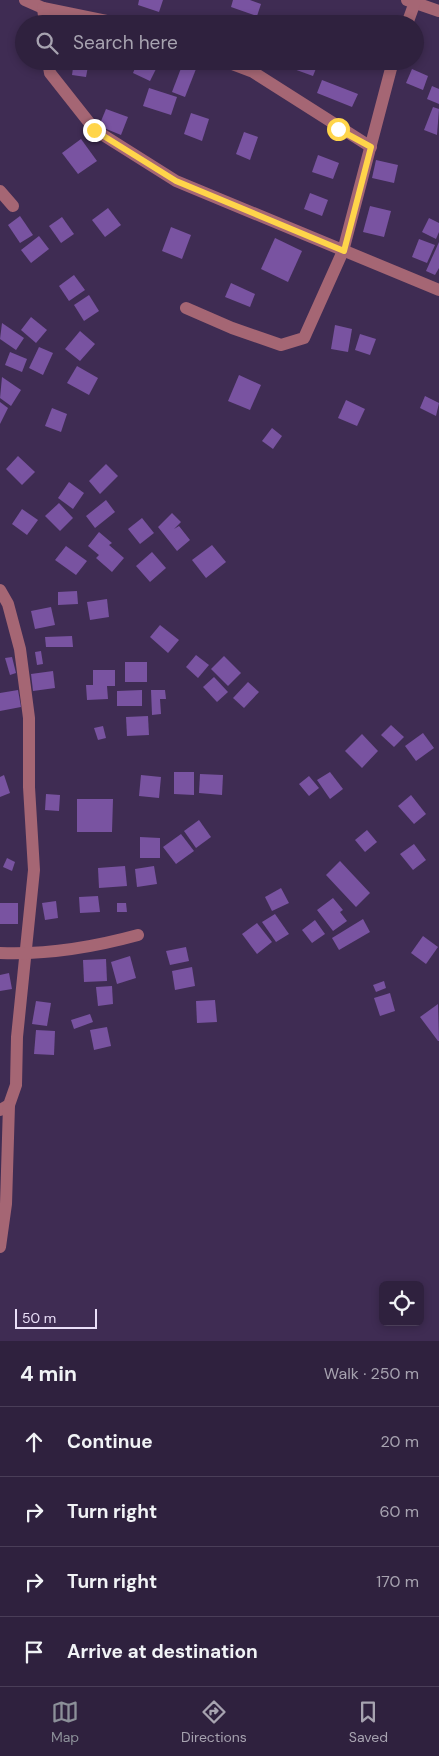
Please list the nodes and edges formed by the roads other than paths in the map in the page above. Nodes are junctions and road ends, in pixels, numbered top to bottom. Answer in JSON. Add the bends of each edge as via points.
{"nodes":[{"id":1,"x":25,"y":0,"type":"edge"},
{"id":2,"x":411,"y":1,"type":"edge"},
{"id":3,"x":43,"y":8,"type":"junction"},
{"id":4,"x":439,"y":11,"type":"edge"},
{"id":5,"x":44,"y":15,"type":"edge"},
{"id":6,"x":77,"y":15,"type":"edge"},
{"id":7,"x":409,"y":15,"type":"edge"},
{"id":8,"x":50,"y":70,"type":"edge"},
{"id":9,"x":247,"y":70,"type":"edge"},
{"id":10,"x":392,"y":70,"type":"edge"},
{"id":11,"x":371,"y":147,"type":"junction"},
{"id":12,"x":0,"y":191,"type":"edge"},
{"id":13,"x":13,"y":206,"type":"dead end"},
{"id":14,"x":344,"y":251,"type":"junction"},
{"id":15,"x":439,"y":290,"type":"edge"},
{"id":16,"x":186,"y":308,"type":"dead end"},
{"id":17,"x":0,"y":590,"type":"edge"},
{"id":18,"x":4,"y":605,"type":"edge"},
{"id":19,"x":138,"y":935,"type":"dead end"},
{"id":20,"x":0,"y":953,"type":"edge"},
{"id":21,"x":26,"y":954,"type":"junction"},
{"id":22,"x":5,"y":1108,"type":"edge"},
{"id":23,"x":0,"y":1247,"type":"edge"}],
"edges":[{"from":1,"to":3,"type":"street"},
{"from":2,"to":4,"type":"street"},
{"from":2,"to":7,"type":"street"},
{"from":3,"to":5,"type":"street"},
{"from":3,"to":6,"type":"street"},
{"from":8,"to":14,"type":"street","via":[[94,130],[176,181]]},
{"from":9,"to":11,"type":"street"},
{"from":10,"to":11,"type":"street"},
{"from":11,"to":14,"type":"street"},
{"from":12,"to":13,"type":"street"},
{"from":14,"to":15,"type":"street"},
{"from":14,"to":16,"type":"street","via":[[304,338],[281,345]]},
{"from":17,"to":18,"type":"street"},
{"from":18,"to":21,"type":"street","via":[[20,650],[29,718],[34,870]]},
{"from":19,"to":21,"type":"street","via":[[104,944]]},
{"from":20,"to":21,"type":"street"},
{"from":21,"to":22,"type":"street","via":[[17,1037],[16,1085]]},
{"from":22,"to":23,"type":"street","via":[[6,1204]]}]}
